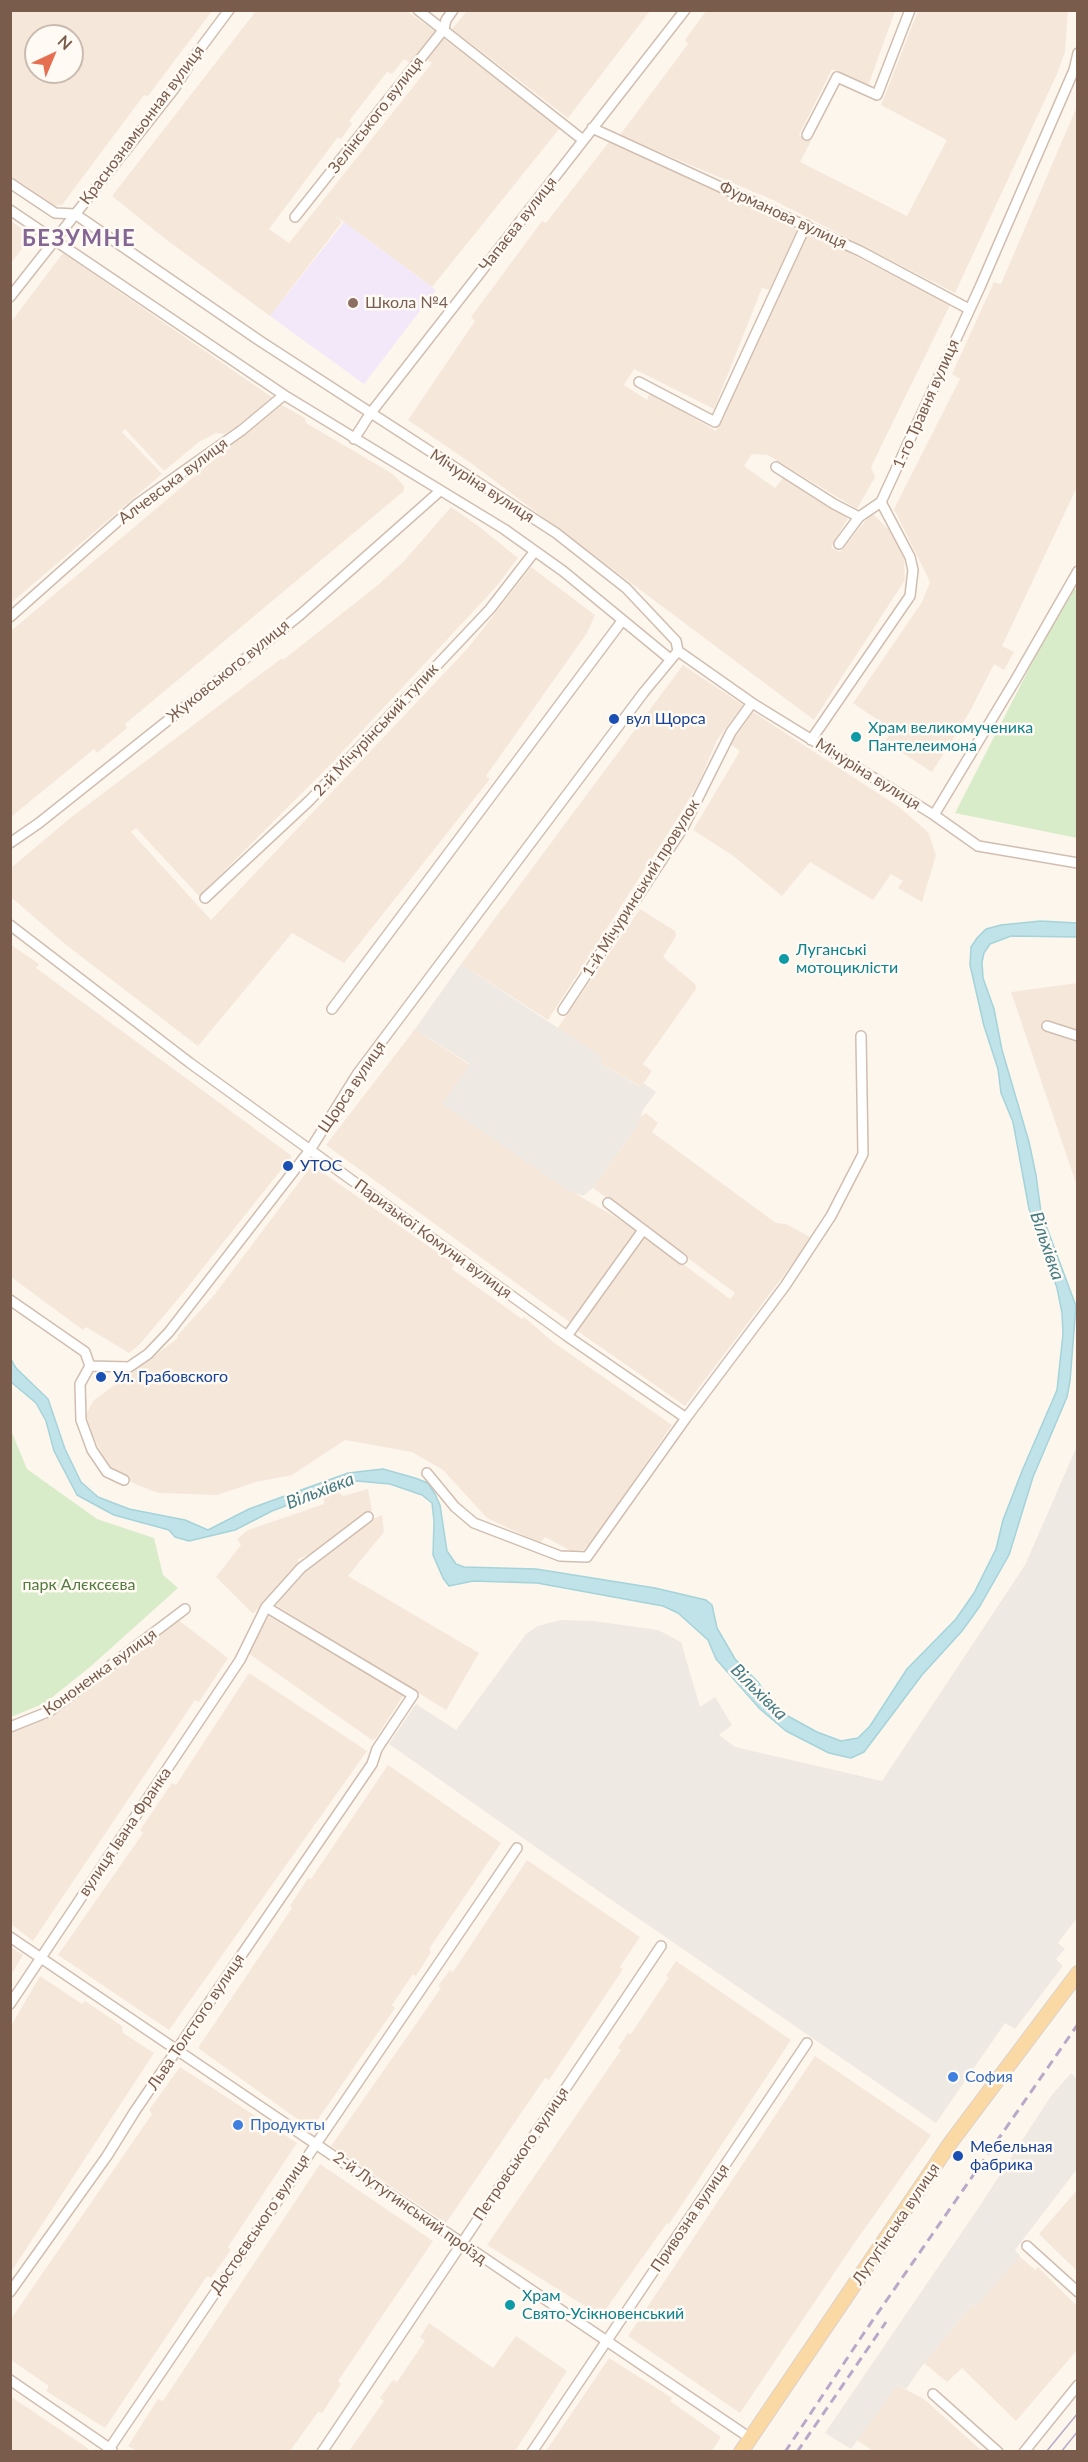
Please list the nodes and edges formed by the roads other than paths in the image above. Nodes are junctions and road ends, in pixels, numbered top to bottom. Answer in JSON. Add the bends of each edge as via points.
{"nodes":[{"id":1,"x":229,"y":10,"type":"edge"},
{"id":2,"x":418,"y":10,"type":"edge"},
{"id":3,"x":453,"y":10,"type":"edge"},
{"id":4,"x":685,"y":10,"type":"edge"},
{"id":5,"x":910,"y":10,"type":"edge"},
{"id":6,"x":444,"y":29,"type":"junction"},
{"id":7,"x":1077,"y":53,"type":"edge"},
{"id":8,"x":592,"y":128,"type":"junction"},
{"id":9,"x":807,"y":135,"type":"dead end"},
{"id":10,"x":583,"y":140,"type":"junction"},
{"id":11,"x":10,"y":183,"type":"edge"},
{"id":12,"x":10,"y":210,"type":"edge"},
{"id":13,"x":75,"y":214,"type":"junction"},
{"id":14,"x":295,"y":217,"type":"dead end"},
{"id":15,"x":806,"y":225,"type":"junction"},
{"id":16,"x":56,"y":241,"type":"junction"},
{"id":17,"x":10,"y":297,"type":"edge"},
{"id":18,"x":969,"y":309,"type":"junction"},
{"id":19,"x":639,"y":382,"type":"dead end"},
{"id":20,"x":284,"y":395,"type":"junction"},
{"id":21,"x":370,"y":414,"type":"junction"},
{"id":22,"x":354,"y":438,"type":"junction"},
{"id":23,"x":776,"y":467,"type":"dead end"},
{"id":24,"x":440,"y":491,"type":"junction"},
{"id":25,"x":882,"y":502,"type":"junction"},
{"id":26,"x":859,"y":517,"type":"junction"},
{"id":27,"x":839,"y":544,"type":"dead end"},
{"id":28,"x":535,"y":551,"type":"junction"},
{"id":29,"x":1077,"y":571,"type":"edge"},
{"id":30,"x":10,"y":617,"type":"edge"},
{"id":31,"x":622,"y":621,"type":"junction"},
{"id":32,"x":678,"y":651,"type":"junction"},
{"id":33,"x":670,"y":659,"type":"junction"},
{"id":34,"x":752,"y":703,"type":"junction"},
{"id":35,"x":812,"y":740,"type":"junction"},
{"id":36,"x":934,"y":815,"type":"junction"},
{"id":37,"x":10,"y":843,"type":"edge"},
{"id":38,"x":1077,"y":863,"type":"edge"},
{"id":39,"x":205,"y":898,"type":"dead end"},
{"id":40,"x":10,"y":925,"type":"edge"},
{"id":41,"x":332,"y":1009,"type":"dead end"},
{"id":42,"x":563,"y":1010,"type":"dead end"},
{"id":43,"x":1047,"y":1026,"type":"dead end"},
{"id":44,"x":861,"y":1036,"type":"dead end"},
{"id":45,"x":1077,"y":1036,"type":"edge"},
{"id":46,"x":310,"y":1150,"type":"junction"},
{"id":47,"x":608,"y":1203,"type":"dead end"},
{"id":48,"x":643,"y":1230,"type":"junction"},
{"id":49,"x":682,"y":1259,"type":"dead end"},
{"id":50,"x":10,"y":1300,"type":"edge"},
{"id":51,"x":567,"y":1336,"type":"junction"},
{"id":52,"x":90,"y":1366,"type":"junction"},
{"id":53,"x":686,"y":1419,"type":"junction"},
{"id":54,"x":427,"y":1473,"type":"dead end"},
{"id":55,"x":124,"y":1480,"type":"dead end"},
{"id":56,"x":368,"y":1517,"type":"dead end"},
{"id":57,"x":266,"y":1607,"type":"junction"},
{"id":58,"x":185,"y":1609,"type":"dead end"},
{"id":59,"x":10,"y":1727,"type":"edge"},
{"id":60,"x":517,"y":1848,"type":"dead end"},
{"id":61,"x":10,"y":1938,"type":"edge"},
{"id":62,"x":661,"y":1946,"type":"dead end"},
{"id":63,"x":42,"y":1958,"type":"junction"},
{"id":64,"x":1077,"y":1973,"type":"edge"},
{"id":65,"x":10,"y":2004,"type":"edge"},
{"id":66,"x":807,"y":2043,"type":"dead end"},
{"id":67,"x":176,"y":2051,"type":"junction"},
{"id":68,"x":315,"y":2143,"type":"junction"},
{"id":69,"x":461,"y":2244,"type":"junction"},
{"id":70,"x":1027,"y":2246,"type":"dead end"},
{"id":71,"x":10,"y":2292,"type":"edge"},
{"id":72,"x":1077,"y":2292,"type":"edge"},
{"id":73,"x":606,"y":2342,"type":"junction"},
{"id":74,"x":10,"y":2380,"type":"edge"},
{"id":75,"x":1077,"y":2385,"type":"edge"},
{"id":76,"x":933,"y":2394,"type":"dead end"},
{"id":77,"x":750,"y":2438,"type":"junction"},
{"id":78,"x":110,"y":2450,"type":"edge"},
{"id":79,"x":322,"y":2451,"type":"edge"},
{"id":80,"x":532,"y":2451,"type":"edge"},
{"id":81,"x":741,"y":2451,"type":"edge"},
{"id":82,"x":998,"y":2451,"type":"edge"},
{"id":83,"x":1024,"y":2451,"type":"edge"}],
"edges":[{"from":1,"to":13,"type":"street","name":"Краснознамьонная вулиця","via":[[174,89]]},
{"from":2,"to":6,"type":"street"},
{"from":3,"to":6,"type":"street","name":"Зелінського вулиця"},
{"from":4,"to":8,"type":"street","name":"Чапаєва вулиця"},
{"from":5,"to":9,"type":"street","via":[[877,95],[837,76]]},
{"from":6,"to":10,"type":"street"},
{"from":6,"to":14,"type":"street","name":"Зелінського вулиця"},
{"from":7,"to":18,"type":"street","name":"1-го Травня вулиця","via":[[1074,70]]},
{"from":8,"to":10,"type":"street","name":"Чапаєва вулиця"},
{"from":8,"to":15,"type":"street","name":"Фурманова вулиця"},
{"from":10,"to":21,"type":"street","name":"Чапаєва вулиця"},
{"from":11,"to":13,"type":"street","name":"Мічуріна вулиця","via":[[55,213]]},
{"from":12,"to":16,"type":"street","name":"Мічуріна вулиця"},
{"from":13,"to":16,"type":"street","name":"Краснознамьонная вулиця"},
{"from":13,"to":21,"type":"street","name":"Мічуріна вулиця"},
{"from":15,"to":18,"type":"street","name":"Фурманова вулиця"},
{"from":15,"to":19,"type":"street","via":[[715,422]]},
{"from":16,"to":17,"type":"street","name":"Краснознамьонная вулиця"},
{"from":16,"to":20,"type":"street","name":"Мічуріна вулиця"},
{"from":18,"to":25,"type":"street","name":"1-го Травня вулиця"},
{"from":20,"to":22,"type":"street","name":"Мічуріна вулиця"},
{"from":20,"to":30,"type":"street","name":"Алчевська вулиця","via":[[242,430],[136,505]]},
{"from":21,"to":22,"type":"street","name":"Чапаєва вулиця"},
{"from":21,"to":32,"type":"street","name":"Мічуріна вулиця","via":[[565,540],[626,588],[676,641]]},
{"from":22,"to":24,"type":"street","name":"Мічуріна вулиця"},
{"from":23,"to":26,"type":"street"},
{"from":24,"to":28,"type":"street","name":"Мічуріна вулиця"},
{"from":24,"to":37,"type":"street","name":"Жуковського вулиця","via":[[300,615]]},
{"from":25,"to":26,"type":"street"},
{"from":25,"to":35,"type":"street","via":[[912,563],[910,596]]},
{"from":26,"to":27,"type":"street"},
{"from":28,"to":31,"type":"street","name":"Мічуріна вулиця"},
{"from":28,"to":39,"type":"street","name":"2-й Мічурінський тупик","via":[[490,609],[310,800]]},
{"from":29,"to":36,"type":"street"},
{"from":31,"to":33,"type":"street","name":"Мічуріна вулиця"},
{"from":31,"to":41,"type":"street"},
{"from":32,"to":33,"type":"street","name":"Щорса вулиця"},
{"from":32,"to":34,"type":"street","name":"Мічуріна вулиця"},
{"from":33,"to":46,"type":"street","name":"Щорса вулиця","via":[[358,1074]]},
{"from":34,"to":35,"type":"street","name":"Мічуріна вулиця"},
{"from":34,"to":42,"type":"street","name":"1-й Мічуринський провулок","via":[[731,732],[683,828]]},
{"from":35,"to":36,"type":"street","name":"Мічуріна вулиця"},
{"from":36,"to":38,"type":"street","name":"Мічуріна вулиця","via":[[978,846]]},
{"from":40,"to":46,"type":"street","name":"Паризької Комуни вулиця"},
{"from":43,"to":45,"type":"street"},
{"from":44,"to":53,"type":"street","via":[[863,1154],[831,1216],[785,1286]]},
{"from":46,"to":51,"type":"street","name":"Паризької Комуни вулиця"},
{"from":46,"to":52,"type":"street","name":"Щорса вулиця","via":[[148,1354],[129,1367]]},
{"from":47,"to":48,"type":"street"},
{"from":48,"to":49,"type":"street"},
{"from":48,"to":51,"type":"street"},
{"from":50,"to":52,"type":"street","via":[[85,1352]]},
{"from":51,"to":53,"type":"street","name":"Паризької Комуни вулиця"},
{"from":52,"to":55,"type":"street","via":[[80,1384],[81,1420],[92,1450],[107,1472]]},
{"from":53,"to":54,"type":"street","via":[[587,1557],[560,1556],[474,1523]]},
{"from":56,"to":57,"type":"street","name":"вулиця Івана Франка","via":[[301,1568]]},
{"from":57,"to":63,"type":"street","name":"вулиця Івана Франка","via":[[240,1660]]},
{"from":57,"to":67,"type":"street","name":"Льва Толстого вулиця","via":[[413,1695],[377,1749],[372,1764]]},
{"from":58,"to":59,"type":"street","name":"Кононенка вулиця","via":[[50,1711]]},
{"from":60,"to":68,"type":"street","name":"Достоєвського вулиця"},
{"from":61,"to":63,"type":"street","name":"2-й Лутугинський проїзд"},
{"from":62,"to":69,"type":"street","name":"Петровського вулиця"},
{"from":63,"to":65,"type":"street","name":"вулиця Івана Франка"},
{"from":63,"to":67,"type":"street","name":"2-й Лутугинський проїзд"},
{"from":64,"to":77,"type":"main road","name":"Лутугінська вулиця","via":[[951,2142]]},
{"from":66,"to":73,"type":"street","name":"Привозна вулиця"},
{"from":67,"to":68,"type":"street","name":"2-й Лутугинський проїзд"},
{"from":67,"to":71,"type":"street","name":"Льва Толстого вулиця"},
{"from":68,"to":69,"type":"street","name":"2-й Лутугинський проїзд"},
{"from":68,"to":78,"type":"street","name":"Достоєвського вулиця"},
{"from":69,"to":73,"type":"street","name":"2-й Лутугинський проїзд"},
{"from":69,"to":79,"type":"street","name":"Петровського вулиця"},
{"from":70,"to":72,"type":"street"},
{"from":73,"to":77,"type":"street","name":"2-й Лутугинський проїзд"},
{"from":73,"to":80,"type":"street","name":"Привозна вулиця"},
{"from":74,"to":78,"type":"street"},
{"from":75,"to":83,"type":"street"},
{"from":76,"to":82,"type":"street"},
{"from":77,"to":81,"type":"main road","name":"Лутугінська вулиця"}]}
